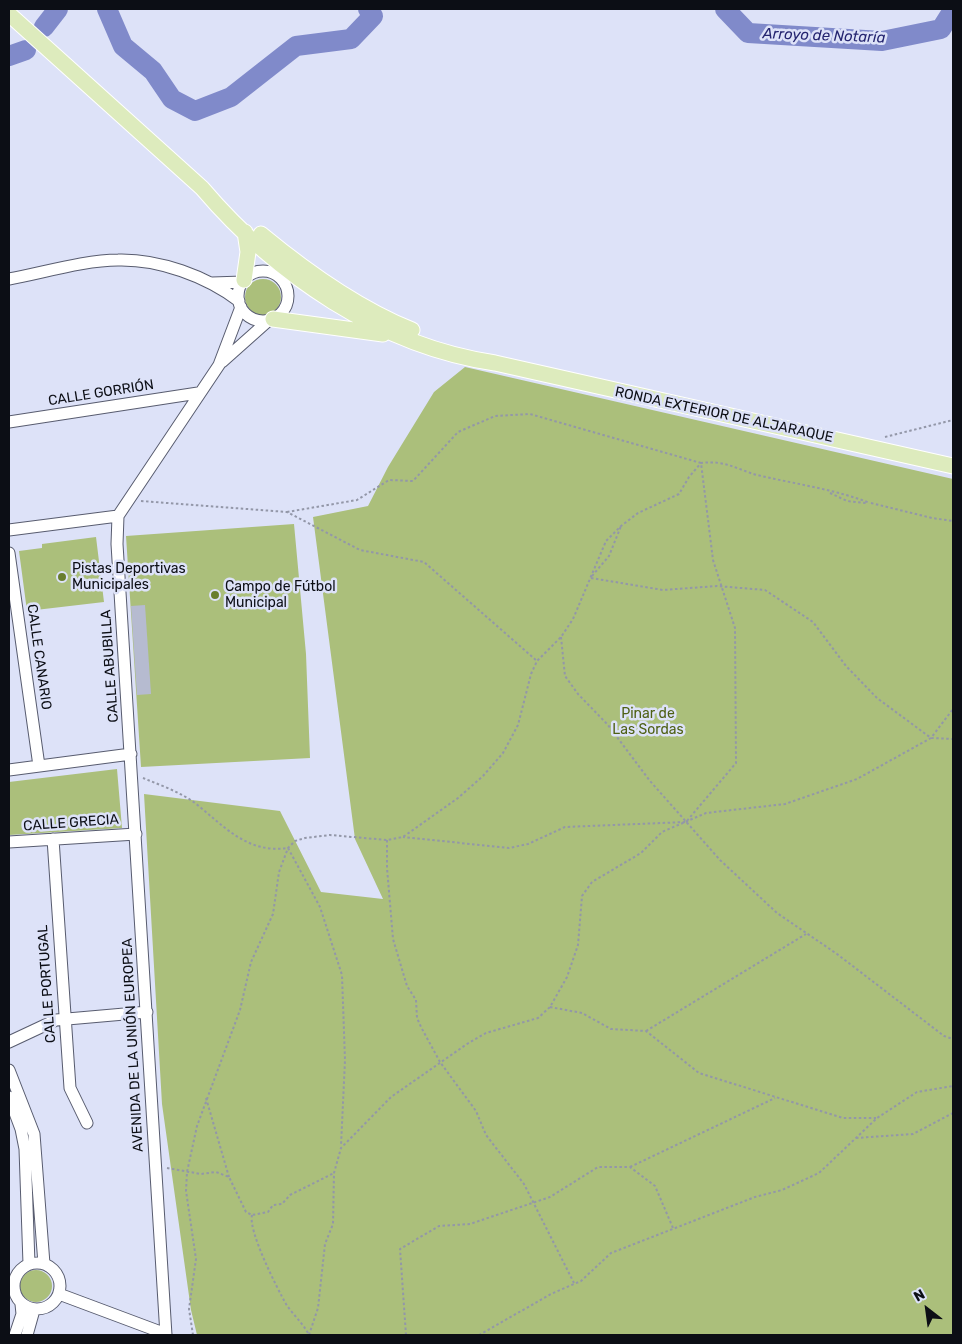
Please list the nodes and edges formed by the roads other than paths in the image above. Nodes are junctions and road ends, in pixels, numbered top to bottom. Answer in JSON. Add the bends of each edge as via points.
{"nodes":[{"id":1,"x":9,"y":14,"type":"edge"},
{"id":2,"x":202,"y":188,"type":"junction"},
{"id":3,"x":245,"y":232,"type":"junction"},
{"id":4,"x":272,"y":244,"type":"junction"},
{"id":5,"x":283,"y":274,"type":"junction"},
{"id":6,"x":9,"y":279,"type":"edge"},
{"id":7,"x":244,"y":281,"type":"junction"},
{"id":8,"x":208,"y":282,"type":"junction"},
{"id":9,"x":336,"y":290,"type":"junction"},
{"id":10,"x":240,"y":304,"type":"junction"},
{"id":11,"x":270,"y":320,"type":"junction"},
{"id":12,"x":401,"y":336,"type":"junction"},
{"id":13,"x":495,"y":363,"type":"junction"},
{"id":14,"x":218,"y":365,"type":"junction"},
{"id":15,"x":198,"y":393,"type":"junction"},
{"id":16,"x":9,"y":422,"type":"edge"},
{"id":17,"x":953,"y":466,"type":"edge"},
{"id":18,"x":118,"y":516,"type":"junction"},
{"id":19,"x":9,"y":530,"type":"edge"},
{"id":20,"x":9,"y":552,"type":"edge"},
{"id":21,"x":130,"y":754,"type":"junction"},
{"id":22,"x":39,"y":766,"type":"junction"},
{"id":23,"x":9,"y":770,"type":"edge"},
{"id":24,"x":136,"y":834,"type":"junction"},
{"id":25,"x":53,"y":839,"type":"junction"},
{"id":26,"x":9,"y":842,"type":"edge"},
{"id":27,"x":147,"y":1012,"type":"junction"},
{"id":28,"x":64,"y":1020,"type":"junction"},
{"id":29,"x":9,"y":1042,"type":"edge"},
{"id":30,"x":9,"y":1070,"type":"edge"},
{"id":31,"x":9,"y":1097,"type":"edge"},
{"id":32,"x":87,"y":1123,"type":"dead end"},
{"id":33,"x":28,"y":1264,"type":"junction"},
{"id":34,"x":44,"y":1264,"type":"junction"},
{"id":35,"x":12,"y":1276,"type":"edge"},
{"id":36,"x":59,"y":1294,"type":"junction"},
{"id":37,"x":21,"y":1304,"type":"junction"},
{"id":38,"x":34,"y":1310,"type":"junction"},
{"id":39,"x":15,"y":1335,"type":"edge"},
{"id":40,"x":27,"y":1335,"type":"edge"},
{"id":41,"x":166,"y":1335,"type":"edge"}],
"edges":[{"from":1,"to":2,"type":"main road","name":"RONDA EXTERIOR DE ALJARAQUE"},
{"from":2,"to":3,"type":"main road","name":"RONDA EXTERIOR DE ALJARAQUE"},
{"from":2,"to":4,"type":"main road","name":"RONDA EXTERIOR DE ALJARAQUE"},
{"from":3,"to":5,"type":"main road","name":"RONDA EXTERIOR DE ALJARAQUE"},
{"from":3,"to":7,"type":"main road","via":[[248,252]]},
{"from":4,"to":5,"type":"main road","via":[[287,266]]},
{"from":4,"to":9,"type":"main road","name":"RONDA EXTERIOR DE ALJARAQUE"},
{"from":5,"to":7,"type":"street","via":[[265,271],[250,275]]},
{"from":5,"to":9,"type":"main road","via":[[299,273],[320,288]]},
{"from":5,"to":11,"type":"street","via":[[287,303],[279,316]]},
{"from":5,"to":12,"type":"main road","name":"RONDA EXTERIOR DE ALJARAQUE","via":[[355,315]]},
{"from":6,"to":8,"type":"street","via":[[116,260],[157,264]]},
{"from":7,"to":8,"type":"street"},
{"from":7,"to":10,"type":"street"},
{"from":8,"to":10,"type":"street"},
{"from":9,"to":13,"type":"main road","name":"RONDA EXTERIOR DE ALJARAQUE","via":[[407,328]]},
{"from":10,"to":11,"type":"street","via":[[252,318]]},
{"from":10,"to":14,"type":"street"},
{"from":11,"to":12,"type":"main road"},
{"from":11,"to":14,"type":"street"},
{"from":12,"to":13,"type":"main road","name":"RONDA EXTERIOR DE ALJARAQUE","via":[[471,359]]},
{"from":13,"to":17,"type":"main road","name":"RONDA EXTERIOR DE ALJARAQUE"},
{"from":14,"to":15,"type":"street"},
{"from":15,"to":16,"type":"street","name":"CALLE GORRIÓN"},
{"from":15,"to":18,"type":"street"},
{"from":18,"to":19,"type":"street"},
{"from":18,"to":21,"type":"street","name":"CALLE ABUBILLA"},
{"from":20,"to":22,"type":"street","name":"CALLE CANARIO"},
{"from":21,"to":22,"type":"street"},
{"from":21,"to":24,"type":"street","name":"AVENIDA DE LA UNIÓN EUROPEA"},
{"from":22,"to":23,"type":"street"},
{"from":24,"to":25,"type":"street","name":"CALLE GRECIA"},
{"from":24,"to":27,"type":"street","name":"AVENIDA DE LA UNIÓN EUROPEA"},
{"from":25,"to":26,"type":"street","name":"CALLE GRECIA"},
{"from":25,"to":28,"type":"street","name":"CALLE PORTUGAL"},
{"from":27,"to":28,"type":"street"},
{"from":27,"to":41,"type":"street","name":"AVENIDA DE LA UNIÓN EUROPEA"},
{"from":28,"to":29,"type":"street","via":[[56,1020]]},
{"from":28,"to":32,"type":"street","name":"CALLE PORTUGAL","via":[[70,1088]]},
{"from":30,"to":34,"type":"street","via":[[34,1134]]},
{"from":31,"to":33,"type":"street","via":[[25,1149]]},
{"from":33,"to":34,"type":"street"},
{"from":33,"to":35,"type":"street"},
{"from":34,"to":36,"type":"street","via":[[59,1279]]},
{"from":35,"to":37,"type":"street","via":[[14,1292]]},
{"from":36,"to":38,"type":"street","via":[[49,1306]]},
{"from":36,"to":41,"type":"street"},
{"from":37,"to":38,"type":"street"},
{"from":37,"to":39,"type":"street"},
{"from":38,"to":40,"type":"street"}]}
